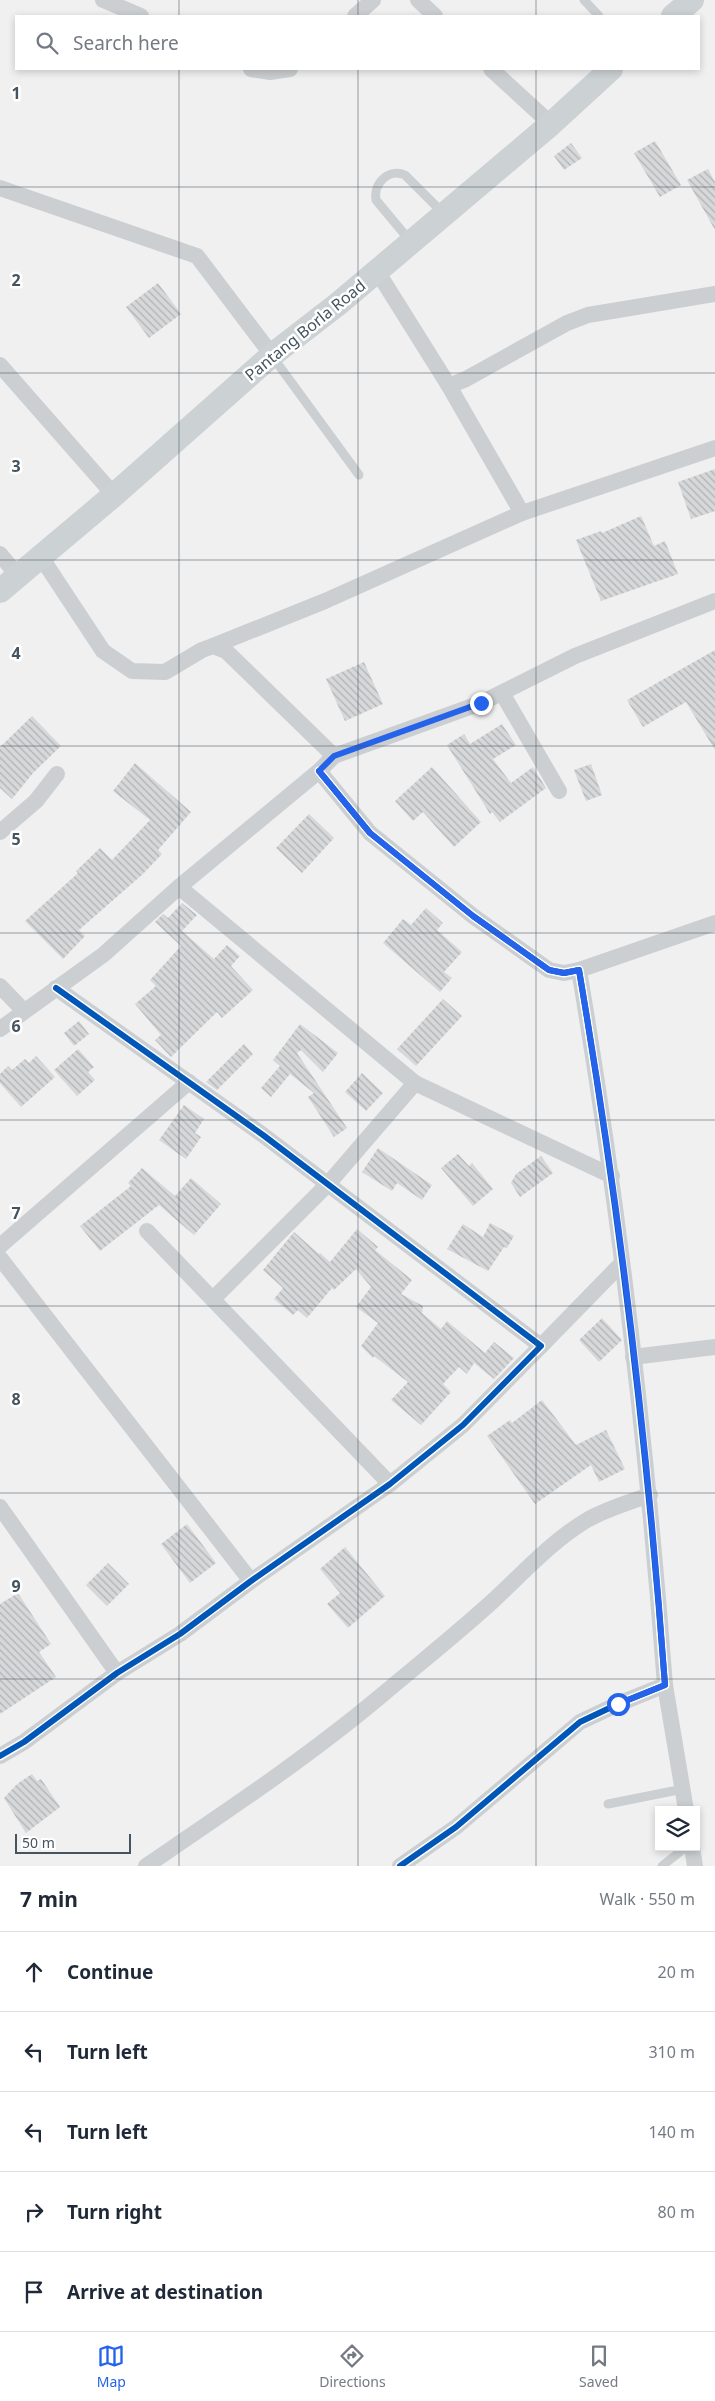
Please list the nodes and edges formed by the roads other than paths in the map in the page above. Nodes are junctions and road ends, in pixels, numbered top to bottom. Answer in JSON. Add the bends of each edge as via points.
{"nodes":[{"id":1,"x":103,"y":0,"type":"edge"},
{"id":2,"x":373,"y":0,"type":"edge"},
{"id":3,"x":418,"y":0,"type":"edge"},
{"id":4,"x":584,"y":0,"type":"edge"},
{"id":5,"x":692,"y":0,"type":"edge"},
{"id":6,"x":122,"y":3,"type":"edge"},
{"id":7,"x":140,"y":15,"type":"edge"},
{"id":8,"x":356,"y":15,"type":"edge"},
{"id":9,"x":434,"y":15,"type":"edge"},
{"id":10,"x":598,"y":15,"type":"edge"},
{"id":11,"x":674,"y":15,"type":"edge"},
{"id":12,"x":257,"y":70,"type":"edge"},
{"id":13,"x":283,"y":70,"type":"edge"},
{"id":14,"x":492,"y":70,"type":"edge"},
{"id":15,"x":611,"y":70,"type":"edge"},
{"id":16,"x":551,"y":124,"type":"junction"},
{"id":17,"x":0,"y":188,"type":"edge"},
{"id":18,"x":444,"y":214,"type":"junction"},
{"id":19,"x":411,"y":242,"type":"junction"},
{"id":20,"x":377,"y":271,"type":"junction"},
{"id":21,"x":715,"y":294,"type":"edge"},
{"id":22,"x":272,"y":355,"type":"junction"},
{"id":23,"x":0,"y":365,"type":"edge"},
{"id":24,"x":449,"y":386,"type":"junction"},
{"id":25,"x":715,"y":448,"type":"edge"},
{"id":26,"x":359,"y":475,"type":"dead end"},
{"id":27,"x":114,"y":495,"type":"junction"},
{"id":28,"x":522,"y":513,"type":"junction"},
{"id":29,"x":0,"y":554,"type":"edge"},
{"id":30,"x":41,"y":556,"type":"junction"},
{"id":31,"x":18,"y":576,"type":"junction"},
{"id":32,"x":0,"y":591,"type":"edge"},
{"id":33,"x":715,"y":601,"type":"edge"},
{"id":34,"x":213,"y":646,"type":"junction"},
{"id":35,"x":502,"y":692,"type":"junction"},
{"id":36,"x":334,"y":756,"type":"junction"},
{"id":37,"x":319,"y":771,"type":"junction"},
{"id":38,"x":57,"y":774,"type":"dead end"},
{"id":39,"x":559,"y":792,"type":"dead end"},
{"id":40,"x":0,"y":832,"type":"edge"},
{"id":41,"x":178,"y":887,"type":"junction"},
{"id":42,"x":715,"y":923,"type":"edge"},
{"id":43,"x":579,"y":970,"type":"junction"},
{"id":44,"x":0,"y":986,"type":"edge"},
{"id":45,"x":56,"y":988,"type":"junction"},
{"id":46,"x":24,"y":1011,"type":"junction"},
{"id":47,"x":0,"y":1030,"type":"edge"},
{"id":48,"x":189,"y":1082,"type":"junction"},
{"id":49,"x":416,"y":1083,"type":"junction"},
{"id":50,"x":612,"y":1176,"type":"junction"},
{"id":51,"x":328,"y":1184,"type":"junction"},
{"id":52,"x":147,"y":1231,"type":"dead end"},
{"id":53,"x":0,"y":1246,"type":"edge"},
{"id":54,"x":0,"y":1258,"type":"edge"},
{"id":55,"x":622,"y":1263,"type":"junction"},
{"id":56,"x":213,"y":1299,"type":"junction"},
{"id":57,"x":541,"y":1346,"type":"junction"},
{"id":58,"x":715,"y":1348,"type":"edge"},
{"id":59,"x":633,"y":1357,"type":"junction"},
{"id":60,"x":390,"y":1484,"type":"junction"},
{"id":61,"x":650,"y":1495,"type":"junction"},
{"id":62,"x":0,"y":1507,"type":"edge"},
{"id":63,"x":251,"y":1581,"type":"junction"},
{"id":64,"x":117,"y":1673,"type":"junction"},
{"id":65,"x":665,"y":1685,"type":"junction"},
{"id":66,"x":0,"y":1756,"type":"edge"},
{"id":67,"x":683,"y":1788,"type":"junction"},
{"id":68,"x":608,"y":1804,"type":"dead end"},
{"id":69,"x":685,"y":1806,"type":"edge"},
{"id":70,"x":681,"y":1851,"type":"edge"},
{"id":71,"x":693,"y":1851,"type":"edge"},
{"id":72,"x":146,"y":1866,"type":"edge"},
{"id":73,"x":400,"y":1866,"type":"edge"},
{"id":74,"x":662,"y":1866,"type":"edge"},
{"id":75,"x":695,"y":1866,"type":"edge"}],
"edges":[{"from":1,"to":6,"type":"street"},
{"from":2,"to":8,"type":"street"},
{"from":3,"to":9,"type":"street"},
{"from":4,"to":10,"type":"lane"},
{"from":5,"to":11,"type":"street"},
{"from":6,"to":7,"type":"street"},
{"from":12,"to":13,"type":"street"},
{"from":14,"to":16,"type":"street"},
{"from":15,"to":16,"type":"street","name":"Pantang Borla Road"},
{"from":16,"to":18,"type":"street","name":"Pantang Borla Road"},
{"from":17,"to":22,"type":"street","via":[[197,256]]},
{"from":18,"to":19,"type":"street","name":"Pantang Borla Road"},
{"from":18,"to":19,"type":"lane","via":[[405,175],[390,173],[377,186],[376,200]]},
{"from":19,"to":20,"type":"street","name":"Pantang Borla Road"},
{"from":20,"to":22,"type":"street","name":"Pantang Borla Road"},
{"from":20,"to":24,"type":"street"},
{"from":21,"to":24,"type":"street","via":[[588,316],[567,323]]},
{"from":22,"to":26,"type":"lane"},
{"from":22,"to":27,"type":"street","name":"Pantang Borla Road"},
{"from":23,"to":27,"type":"street"},
{"from":24,"to":28,"type":"street"},
{"from":25,"to":28,"type":"street"},
{"from":27,"to":30,"type":"street","name":"Pantang Borla Road"},
{"from":28,"to":34,"type":"street","via":[[325,602]]},
{"from":29,"to":31,"type":"street"},
{"from":30,"to":31,"type":"street","name":"Pantang Borla Road"},
{"from":30,"to":34,"type":"street","via":[[103,651],[132,671],[165,672]]},
{"from":31,"to":32,"type":"street","name":"Pantang Borla Road"},
{"from":33,"to":35,"type":"street","via":[[575,656]]},
{"from":34,"to":36,"type":"street","via":[[226,650]]},
{"from":35,"to":36,"type":"street","via":[[481,703]]},
{"from":35,"to":39,"type":"street"},
{"from":36,"to":37,"type":"street"},
{"from":37,"to":41,"type":"street"},
{"from":37,"to":43,"type":"street","via":[[370,833],[473,916],[549,970],[564,973]]},
{"from":38,"to":40,"type":"street","via":[[36,801]]},
{"from":41,"to":45,"type":"street","via":[[103,955]]},
{"from":41,"to":49,"type":"street"},
{"from":42,"to":43,"type":"street"},
{"from":43,"to":50,"type":"street"},
{"from":44,"to":46,"type":"street"},
{"from":45,"to":46,"type":"street"},
{"from":45,"to":48,"type":"street"},
{"from":46,"to":47,"type":"street"},
{"from":48,"to":51,"type":"street"},
{"from":48,"to":53,"type":"street"},
{"from":49,"to":50,"type":"street"},
{"from":49,"to":51,"type":"street"},
{"from":50,"to":55,"type":"street"},
{"from":51,"to":56,"type":"street"},
{"from":51,"to":57,"type":"street"},
{"from":52,"to":56,"type":"street"},
{"from":54,"to":63,"type":"street"},
{"from":55,"to":57,"type":"street"},
{"from":55,"to":59,"type":"street"},
{"from":56,"to":60,"type":"street"},
{"from":57,"to":60,"type":"street","via":[[463,1425]]},
{"from":58,"to":59,"type":"street"},
{"from":59,"to":61,"type":"street"},
{"from":60,"to":63,"type":"street"},
{"from":61,"to":65,"type":"street"},
{"from":61,"to":72,"type":"street","via":[[588,1520],[563,1536],[494,1600],[380,1696],[281,1774]]},
{"from":62,"to":64,"type":"street"},
{"from":63,"to":64,"type":"street","via":[[180,1634]]},
{"from":64,"to":66,"type":"street"},
{"from":65,"to":67,"type":"street"},
{"from":65,"to":73,"type":"street","via":[[580,1722],[456,1827]]},
{"from":67,"to":68,"type":"lane"},
{"from":67,"to":69,"type":"street"},
{"from":70,"to":74,"type":"lane"},
{"from":71,"to":75,"type":"street"}]}
